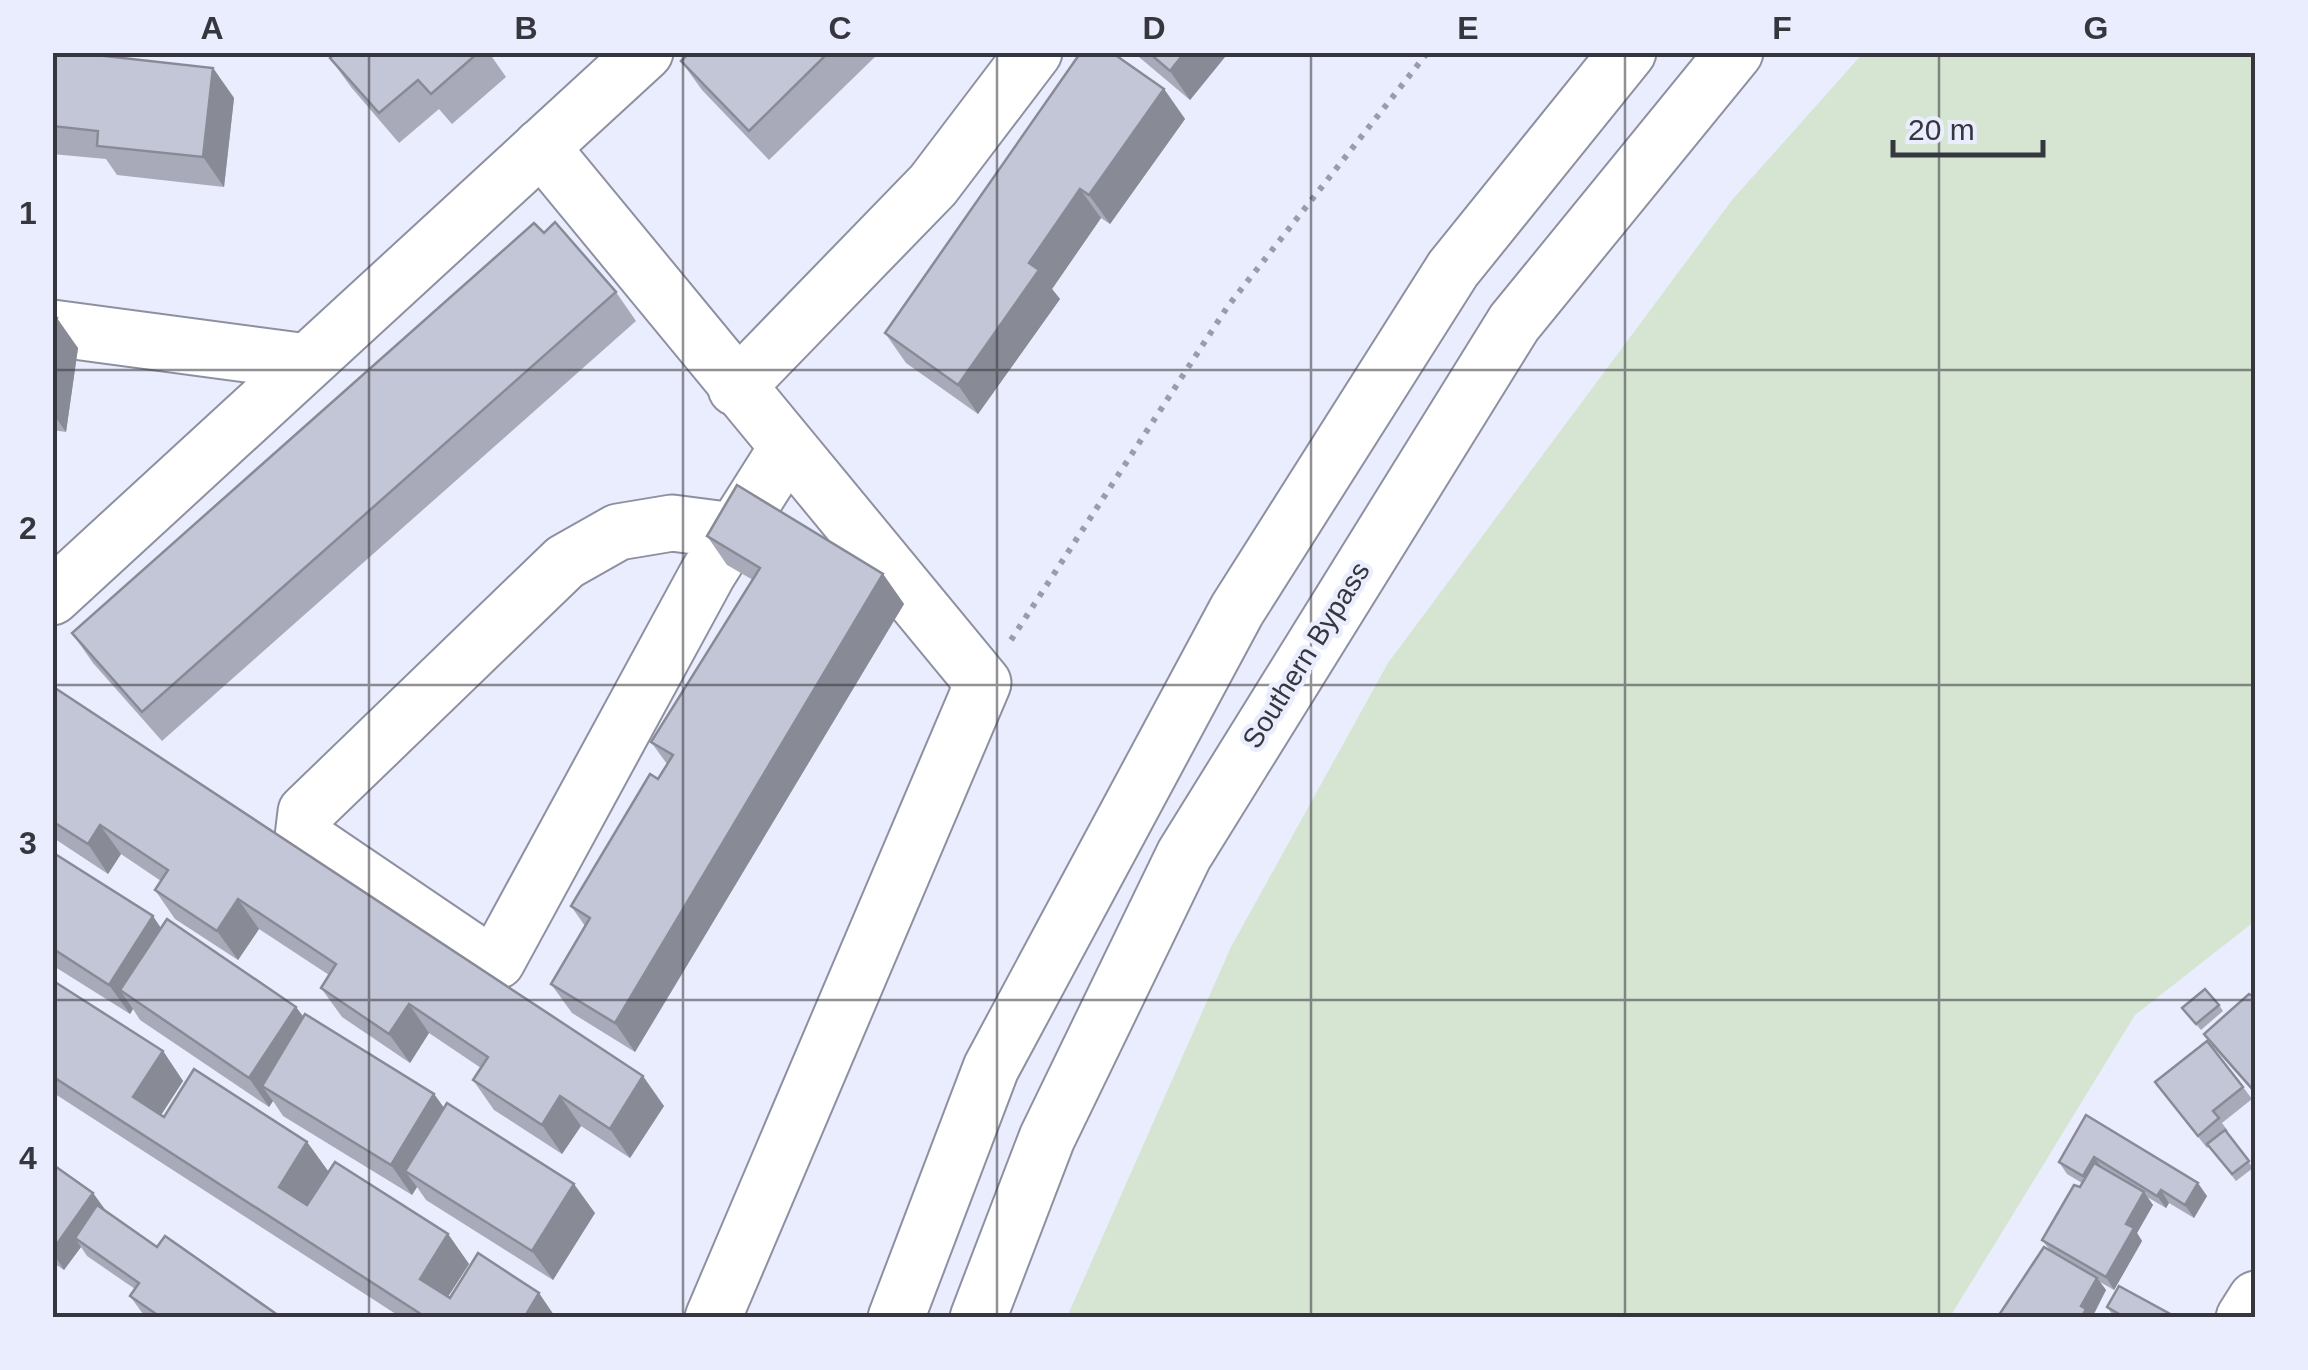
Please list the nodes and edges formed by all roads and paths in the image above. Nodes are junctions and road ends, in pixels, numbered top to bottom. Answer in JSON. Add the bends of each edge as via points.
{"nodes":[{"id":1,"x":646,"y":52,"type":"edge"},
{"id":2,"x":1034,"y":52,"type":"edge"},
{"id":3,"x":1428,"y":52,"type":"edge"},
{"id":4,"x":1628,"y":52,"type":"edge"},
{"id":5,"x":1736,"y":52,"type":"edge"},
{"id":6,"x":541,"y":147,"type":"junction"},
{"id":7,"x":52,"y":328,"type":"edge"},
{"id":8,"x":307,"y":362,"type":"junction"},
{"id":9,"x":736,"y":388,"type":"junction"},
{"id":10,"x":787,"y":448,"type":"junction"},
{"id":11,"x":734,"y":531,"type":"junction"},
{"id":12,"x":52,"y":597,"type":"edge"},
{"id":13,"x":983,"y":683,"type":"junction"},
{"id":14,"x":2256,"y":1299,"type":"edge"},
{"id":15,"x":713,"y":1318,"type":"edge"},
{"id":16,"x":896,"y":1318,"type":"edge"},
{"id":17,"x":978,"y":1318,"type":"edge"},
{"id":18,"x":2244,"y":1318,"type":"edge"}],
"edges":[{"from":1,"to":6,"type":"main road"},
{"from":2,"to":9,"type":"main road","via":[[933,185]]},
{"from":3,"to":13,"type":"path","via":[[1228,306]]},
{"from":4,"to":16,"type":"main road","via":[[1453,269],[1237,610],[992,1068]]},
{"from":5,"to":17,"type":"main road","name":"Southern Bypass","via":[[1514,323],[1184,856],[1047,1138]]},
{"from":6,"to":8,"type":"main road"},
{"from":6,"to":9,"type":"main road"},
{"from":7,"to":8,"type":"main road"},
{"from":8,"to":12,"type":"main road"},
{"from":9,"to":10,"type":"main road"},
{"from":10,"to":11,"type":"main road"},
{"from":10,"to":13,"type":"main road"},
{"from":11,"to":11,"type":"main road","via":[[497,961],[480,957],[304,837],[306,812],[565,562],[618,532],[672,522]]},
{"from":13,"to":15,"type":"main road"},
{"from":14,"to":18,"type":"main road"}]}
